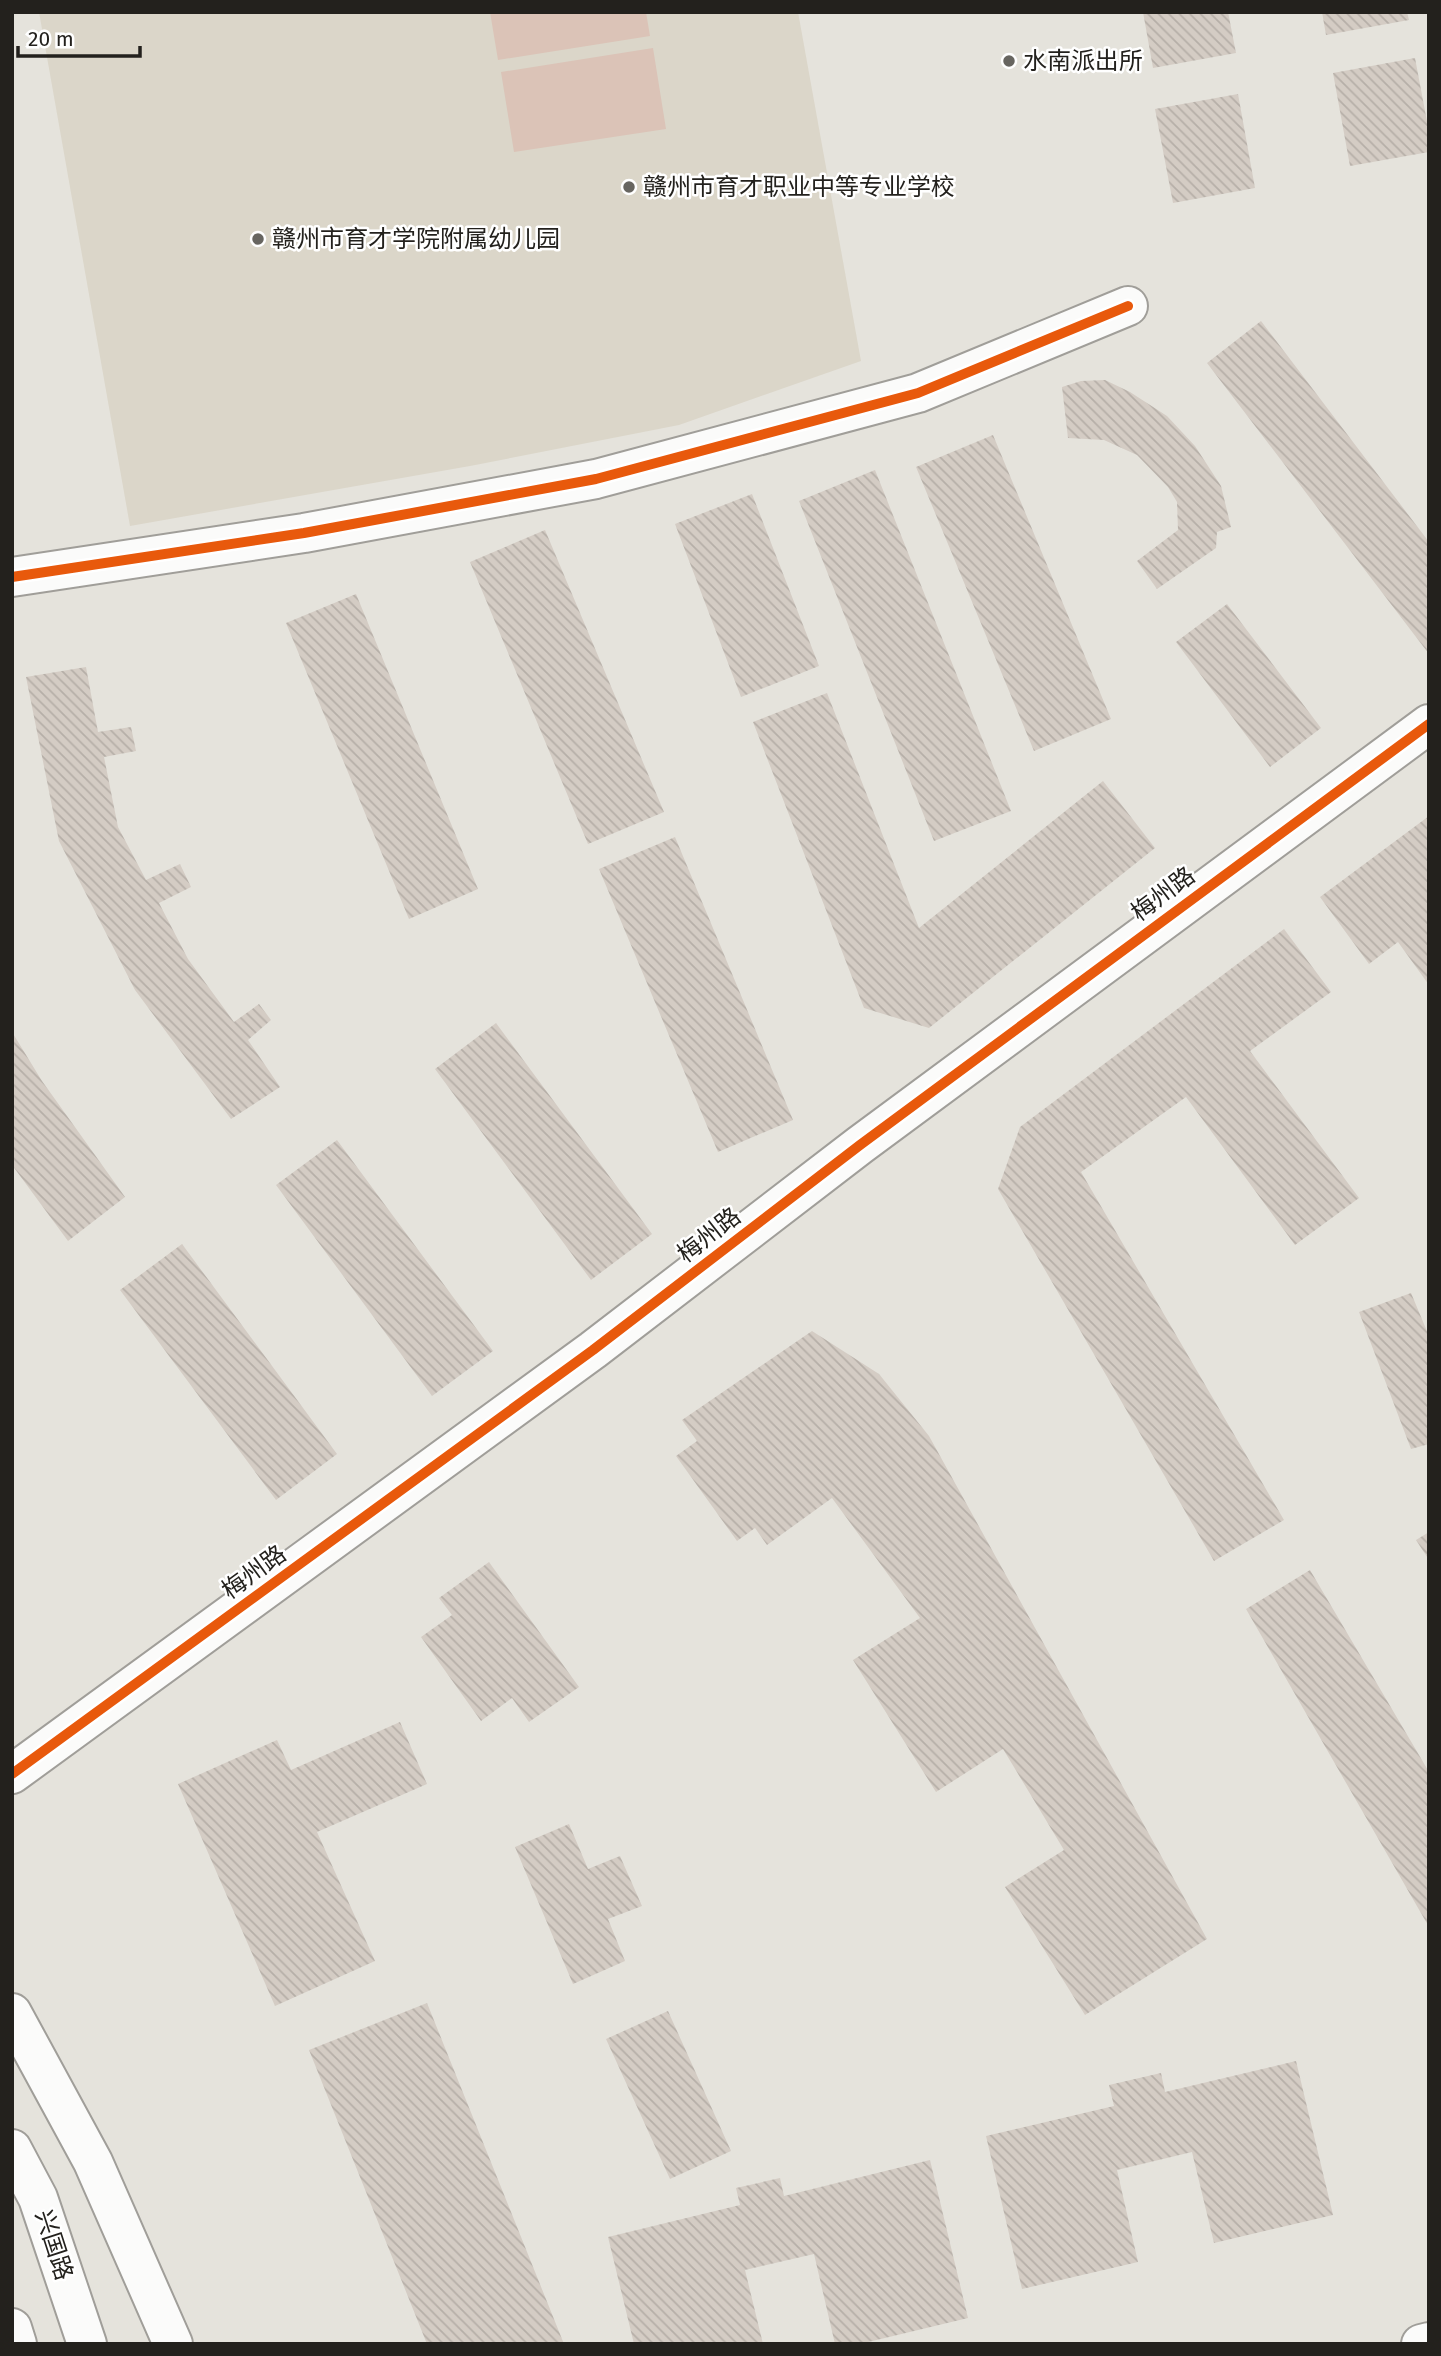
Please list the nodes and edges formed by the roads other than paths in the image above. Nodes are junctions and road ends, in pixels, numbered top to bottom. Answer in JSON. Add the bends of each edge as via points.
{"nodes":[{"id":1,"x":1128,"y":306,"type":"dead end"},
{"id":2,"x":12,"y":577,"type":"edge"},
{"id":3,"x":1429,"y":724,"type":"edge"},
{"id":4,"x":12,"y":1774,"type":"edge"},
{"id":5,"x":12,"y":2013,"type":"edge"},
{"id":6,"x":12,"y":2149,"type":"edge"},
{"id":7,"x":12,"y":2328,"type":"edge"},
{"id":8,"x":1429,"y":2342,"type":"edge"},
{"id":9,"x":17,"y":2344,"type":"edge"},
{"id":10,"x":87,"y":2344,"type":"edge"},
{"id":11,"x":173,"y":2344,"type":"edge"},
{"id":12,"x":1421,"y":2344,"type":"edge"}],
"edges":[{"from":1,"to":2,"type":"street","via":[[918,393],[596,479],[304,533]]},
{"from":3,"to":4,"type":"street","name":"梅州路","via":[[860,1145],[593,1350]]},
{"from":5,"to":11,"type":"street","via":[[93,2162]]},
{"from":6,"to":10,"type":"street","name":"兴国路","via":[[38,2198]]},
{"from":7,"to":9,"type":"street"},
{"from":8,"to":12,"type":"street"}]}
